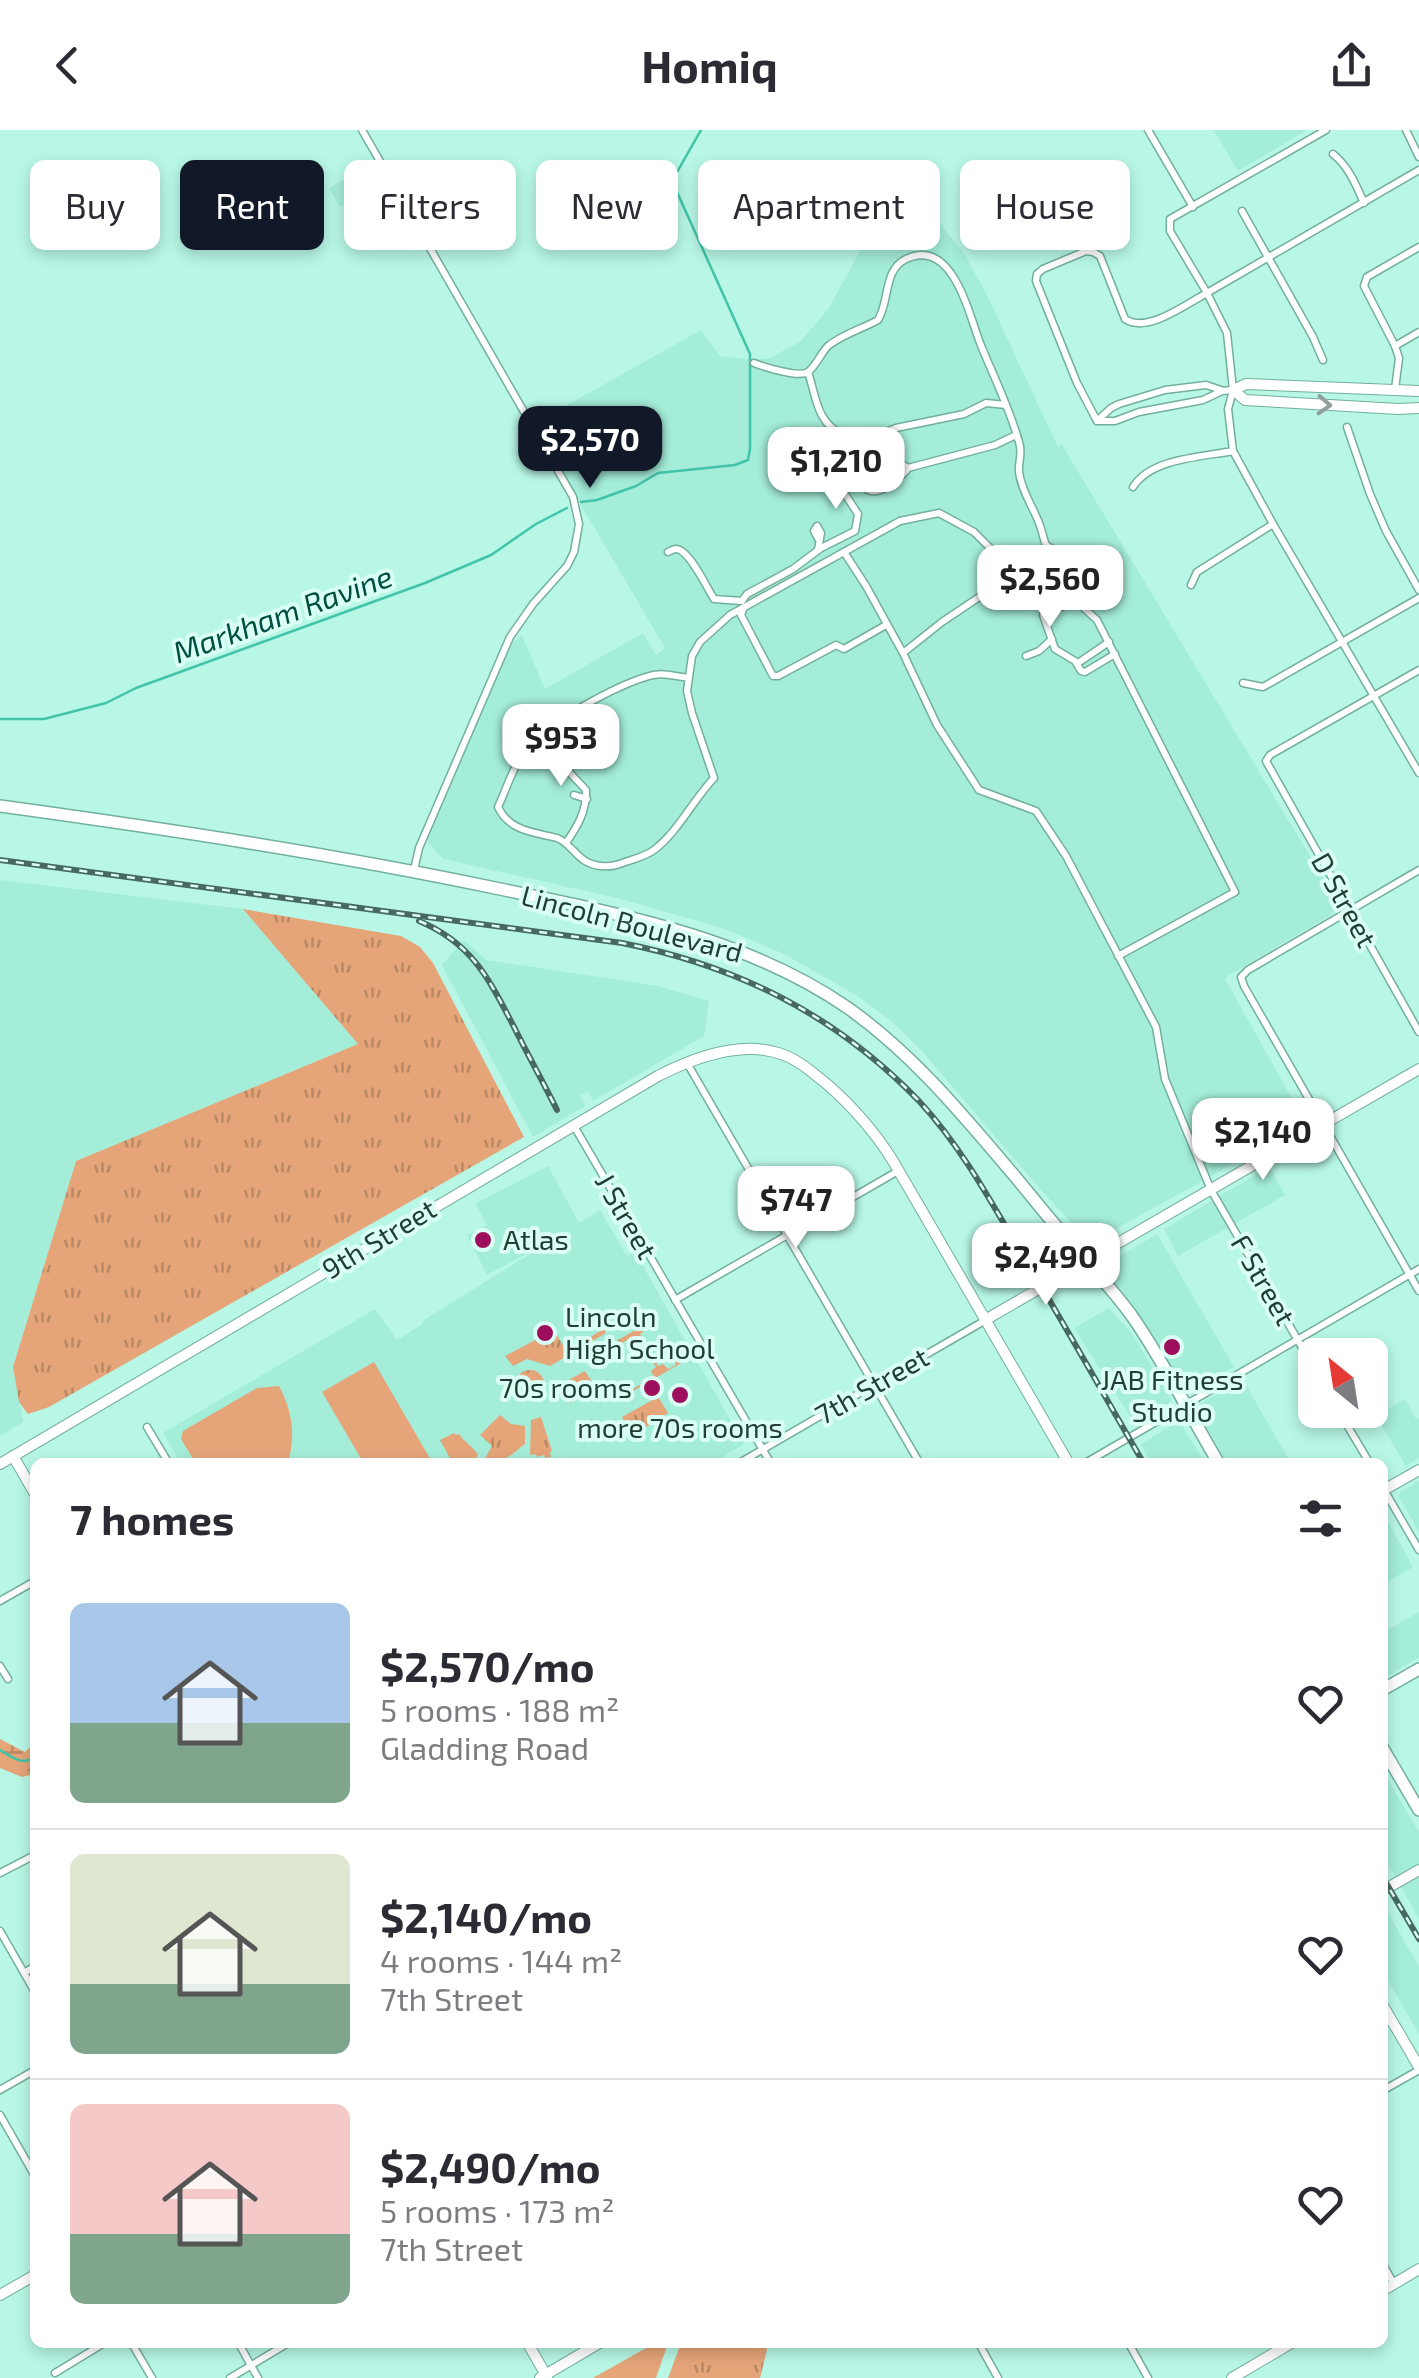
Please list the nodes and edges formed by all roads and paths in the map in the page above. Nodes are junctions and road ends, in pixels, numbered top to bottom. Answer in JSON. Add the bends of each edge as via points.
{"nodes":[{"id":1,"x":362,"y":130,"type":"edge"},
{"id":2,"x":1148,"y":130,"type":"edge"},
{"id":3,"x":1326,"y":130,"type":"edge"},
{"id":4,"x":1406,"y":130,"type":"edge"},
{"id":5,"x":1333,"y":154,"type":"dead end"},
{"id":6,"x":1419,"y":157,"type":"edge"},
{"id":7,"x":1419,"y":170,"type":"edge"},
{"id":8,"x":1364,"y":203,"type":"junction"},
{"id":9,"x":1193,"y":207,"type":"junction"},
{"id":10,"x":1242,"y":212,"type":"dead end"},
{"id":11,"x":1419,"y":247,"type":"edge"},
{"id":12,"x":1268,"y":258,"type":"junction"},
{"id":13,"x":1207,"y":293,"type":"junction"},
{"id":14,"x":1419,"y":332,"type":"edge"},
{"id":15,"x":1395,"y":346,"type":"junction"},
{"id":16,"x":1323,"y":360,"type":"dead end"},
{"id":17,"x":754,"y":363,"type":"dead end"},
{"id":18,"x":808,"y":372,"type":"junction"},
{"id":19,"x":1228,"y":390,"type":"junction"},
{"id":20,"x":1395,"y":390,"type":"junction"},
{"id":21,"x":1419,"y":390,"type":"edge"},
{"id":22,"x":1006,"y":405,"type":"junction"},
{"id":23,"x":1419,"y":408,"type":"edge"},
{"id":24,"x":1097,"y":421,"type":"junction"},
{"id":25,"x":1347,"y":427,"type":"dead end"},
{"id":26,"x":1016,"y":435,"type":"junction"},
{"id":27,"x":877,"y":439,"type":"junction"},
{"id":28,"x":1234,"y":451,"type":"junction"},
{"id":29,"x":908,"y":468,"type":"junction"},
{"id":30,"x":1133,"y":487,"type":"dead end"},
{"id":31,"x":1274,"y":524,"type":"junction"},
{"id":32,"x":819,"y":540,"type":"dead end"},
{"id":33,"x":818,"y":551,"type":"junction"},
{"id":34,"x":668,"y":552,"type":"dead end"},
{"id":35,"x":844,"y":552,"type":"junction"},
{"id":36,"x":1015,"y":573,"type":"junction"},
{"id":37,"x":1191,"y":586,"type":"dead end"},
{"id":38,"x":1419,"y":590,"type":"edge"},
{"id":39,"x":1419,"y":598,"type":"edge"},
{"id":40,"x":1076,"y":601,"type":"junction"},
{"id":41,"x":743,"y":604,"type":"junction"},
{"id":42,"x":1046,"y":609,"type":"junction"},
{"id":43,"x":886,"y":625,"type":"junction"},
{"id":44,"x":1052,"y":639,"type":"junction"},
{"id":45,"x":1342,"y":641,"type":"junction"},
{"id":46,"x":1109,"y":642,"type":"junction"},
{"id":47,"x":903,"y":653,"type":"junction"},
{"id":48,"x":1115,"y":654,"type":"junction"},
{"id":49,"x":1026,"y":656,"type":"dead end"},
{"id":50,"x":1078,"y":663,"type":"junction"},
{"id":51,"x":1419,"y":670,"type":"edge"},
{"id":52,"x":688,"y":678,"type":"junction"},
{"id":53,"x":1242,"y":683,"type":"dead end"},
{"id":54,"x":1373,"y":696,"type":"junction"},
{"id":55,"x":537,"y":738,"type":"junction"},
{"id":56,"x":1419,"y":773,"type":"edge"},
{"id":57,"x":574,"y":795,"type":"dead end"},
{"id":58,"x":587,"y":799,"type":"junction"},
{"id":59,"x":0,"y":806,"type":"edge"},
{"id":60,"x":566,"y":843,"type":"junction"},
{"id":61,"x":1419,"y":870,"type":"edge"},
{"id":62,"x":414,"y":871,"type":"junction"},
{"id":63,"x":1350,"y":910,"type":"junction"},
{"id":64,"x":1118,"y":956,"type":"junction"},
{"id":65,"x":1419,"y":1032,"type":"edge"},
{"id":66,"x":686,"y":1062,"type":"junction"},
{"id":67,"x":1419,"y":1069,"type":"edge"},
{"id":68,"x":1323,"y":1124,"type":"junction"},
{"id":69,"x":574,"y":1125,"type":"junction"},
{"id":70,"x":898,"y":1171,"type":"junction"},
{"id":71,"x":1210,"y":1190,"type":"junction"},
{"id":72,"x":787,"y":1236,"type":"junction"},
{"id":73,"x":1086,"y":1262,"type":"junction"},
{"id":74,"x":1419,"y":1269,"type":"edge"},
{"id":75,"x":1410,"y":1275,"type":"junction"},
{"id":76,"x":1419,"y":1291,"type":"edge"},
{"id":77,"x":675,"y":1300,"type":"junction"},
{"id":78,"x":985,"y":1320,"type":"junction"},
{"id":79,"x":1301,"y":1338,"type":"edge"},
{"id":80,"x":1298,"y":1340,"type":"joint"},
{"id":81,"x":874,"y":1385,"type":"junction"},
{"id":82,"x":1185,"y":1405,"type":"junction"},
{"id":83,"x":147,"y":1427,"type":"dead end"},
{"id":84,"x":1348,"y":1428,"type":"edge"},
{"id":85,"x":762,"y":1450,"type":"junction"},
{"id":86,"x":13,"y":1456,"type":"junction"},
{"id":87,"x":166,"y":1458,"type":"edge"},
{"id":88,"x":748,"y":1458,"type":"edge"},
{"id":89,"x":767,"y":1458,"type":"edge"},
{"id":90,"x":916,"y":1458,"type":"edge"},
{"id":91,"x":1066,"y":1458,"type":"edge"},
{"id":92,"x":1094,"y":1458,"type":"edge"},
{"id":93,"x":1216,"y":1458,"type":"edge"},
{"id":94,"x":1366,"y":1458,"type":"edge"},
{"id":95,"x":0,"y":1464,"type":"edge"},
{"id":96,"x":1419,"y":1470,"type":"edge"},
{"id":97,"x":30,"y":1485,"type":"edge"},
{"id":98,"x":1388,"y":1486,"type":"edge"},
{"id":99,"x":1388,"y":1497,"type":"edge"},
{"id":100,"x":1419,"y":1550,"type":"edge"},
{"id":101,"x":30,"y":1584,"type":"edge"},
{"id":102,"x":0,"y":1601,"type":"edge"},
{"id":103,"x":0,"y":1666,"type":"edge"},
{"id":104,"x":1419,"y":1669,"type":"edge"},
{"id":105,"x":8,"y":1679,"type":"dead end"},
{"id":106,"x":1388,"y":1687,"type":"edge"},
{"id":107,"x":1388,"y":1757,"type":"edge"},
{"id":108,"x":1419,"y":1810,"type":"edge"},
{"id":109,"x":30,"y":1858,"type":"edge"},
{"id":110,"x":1419,"y":1870,"type":"edge"},
{"id":111,"x":0,"y":1873,"type":"edge"},
{"id":112,"x":1388,"y":1888,"type":"edge"},
{"id":113,"x":0,"y":1931,"type":"edge"},
{"id":114,"x":30,"y":1969,"type":"edge"},
{"id":115,"x":24,"y":1972,"type":"junction"},
{"id":116,"x":30,"y":1983,"type":"edge"},
{"id":117,"x":1388,"y":2014,"type":"edge"},
{"id":118,"x":1419,"y":2068,"type":"edge"},
{"id":119,"x":30,"y":2073,"type":"edge"},
{"id":120,"x":1388,"y":2087,"type":"edge"},
{"id":121,"x":0,"y":2090,"type":"edge"},
{"id":122,"x":0,"y":2115,"type":"edge"},
{"id":123,"x":30,"y":2167,"type":"edge"},
{"id":124,"x":1419,"y":2269,"type":"edge"},
{"id":125,"x":1388,"y":2274,"type":"edge"},
{"id":126,"x":30,"y":2278,"type":"edge"},
{"id":127,"x":1394,"y":2284,"type":"junction"},
{"id":128,"x":1388,"y":2287,"type":"edge"},
{"id":129,"x":0,"y":2295,"type":"edge"},
{"id":130,"x":96,"y":2348,"type":"edge"},
{"id":131,"x":134,"y":2348,"type":"edge"},
{"id":132,"x":241,"y":2348,"type":"edge"},
{"id":133,"x":280,"y":2348,"type":"edge"},
{"id":134,"x":529,"y":2348,"type":"edge"},
{"id":135,"x":591,"y":2348,"type":"edge"},
{"id":136,"x":981,"y":2348,"type":"edge"},
{"id":137,"x":1131,"y":2348,"type":"edge"},
{"id":138,"x":1280,"y":2348,"type":"edge"},
{"id":139,"x":251,"y":2366,"type":"junction"},
{"id":140,"x":55,"y":2373,"type":"dead end"},
{"id":141,"x":1250,"y":2373,"type":"edge"},
{"id":142,"x":544,"y":2377,"type":"edge"},
{"id":143,"x":152,"y":2378,"type":"edge"},
{"id":144,"x":230,"y":2378,"type":"edge"},
{"id":145,"x":258,"y":2378,"type":"edge"},
{"id":146,"x":998,"y":2378,"type":"edge"},
{"id":147,"x":1148,"y":2378,"type":"edge"},
{"id":148,"x":1232,"y":2378,"type":"edge"}],
"edges":[{"from":1,"to":62,"type":"street","via":[[573,497],[579,524],[567,566],[510,637]]},
{"from":2,"to":9,"type":"street"},
{"from":3,"to":9,"type":"street"},
{"from":4,"to":6,"type":"street"},
{"from":5,"to":8,"type":"street"},
{"from":7,"to":8,"type":"street"},
{"from":8,"to":12,"type":"street"},
{"from":9,"to":13,"type":"street","via":[[1170,219],[1170,231]]},
{"from":10,"to":12,"type":"street"},
{"from":11,"to":15,"type":"street","via":[[1367,277],[1364,286]]},
{"from":12,"to":13,"type":"street"},
{"from":12,"to":16,"type":"street"},
{"from":13,"to":19,"type":"street","via":[[1226,334]]},
{"from":13,"to":24,"type":"street","via":[[1160,318],[1132,324],[1094,252],[1038,274]]},
{"from":14,"to":15,"type":"street"},
{"from":15,"to":20,"type":"street"},
{"from":17,"to":18,"type":"street"},
{"from":18,"to":22,"type":"street","via":[[840,338],[878,320],[891,276],[903,261],[928,257],[961,288]]},
{"from":18,"to":27,"type":"street","via":[[818,408],[832,427]]},
{"from":19,"to":20,"type":"street","via":[[1246,384]]},
{"from":19,"to":23,"type":"street","one_way":true,"via":[[1245,400]]},
{"from":19,"to":24,"type":"street"},
{"from":19,"to":24,"type":"street","via":[[1165,390],[1110,408]]},
{"from":19,"to":28,"type":"street"},
{"from":20,"to":21,"type":"street"},
{"from":22,"to":26,"type":"street"},
{"from":22,"to":27,"type":"street","via":[[986,403]]},
{"from":25,"to":38,"type":"street","via":[[1370,494]]},
{"from":26,"to":29,"type":"street"},
{"from":26,"to":40,"type":"street","via":[[1019,472],[1046,545],[1078,565]]},
{"from":27,"to":29,"type":"street","via":[[887,456]]},
{"from":28,"to":30,"type":"street","via":[[1157,466]]},
{"from":28,"to":31,"type":"street"},
{"from":29,"to":33,"type":"street","via":[[878,490],[846,480],[842,486],[857,510],[857,526]]},
{"from":31,"to":37,"type":"street","via":[[1197,572]]},
{"from":31,"to":45,"type":"street"},
{"from":32,"to":33,"type":"street"},
{"from":33,"to":41,"type":"street","via":[[748,594]]},
{"from":34,"to":41,"type":"street","via":[[682,550],[714,598]]},
{"from":35,"to":36,"type":"street","via":[[900,521],[938,514],[974,532]]},
{"from":35,"to":41,"type":"street"},
{"from":35,"to":43,"type":"street","name":"F Street"},
{"from":36,"to":42,"type":"street"},
{"from":36,"to":47,"type":"street"},
{"from":39,"to":45,"type":"street"},
{"from":40,"to":42,"type":"street"},
{"from":40,"to":46,"type":"street"},
{"from":41,"to":43,"type":"street","via":[[741,615],[773,676],[836,645],[844,650]]},
{"from":41,"to":52,"type":"street","via":[[700,642]]},
{"from":42,"to":44,"type":"street"},
{"from":43,"to":47,"type":"street","name":"F Street"},
{"from":44,"to":49,"type":"street"},
{"from":44,"to":50,"type":"street","via":[[1055,649]]},
{"from":45,"to":53,"type":"street","via":[[1264,687]]},
{"from":45,"to":54,"type":"street"},
{"from":46,"to":48,"type":"street"},
{"from":46,"to":50,"type":"street"},
{"from":47,"to":64,"type":"street","name":"F Street","via":[[937,724],[980,790],[1036,811]]},
{"from":48,"to":50,"type":"street","via":[[1085,672]]},
{"from":48,"to":64,"type":"street","via":[[1235,892]]},
{"from":51,"to":54,"type":"street"},
{"from":52,"to":55,"type":"street","via":[[652,674]]},
{"from":52,"to":60,"type":"street","via":[[714,778],[652,851],[605,867],[587,862]]},
{"from":54,"to":56,"type":"street"},
{"from":54,"to":63,"type":"street","name":"D Street","via":[[1266,761]]},
{"from":55,"to":58,"type":"street"},
{"from":55,"to":60,"type":"street","via":[[513,770],[498,807],[514,826]]},
{"from":57,"to":58,"type":"street"},
{"from":58,"to":60,"type":"street"},
{"from":59,"to":62,"type":"main road","name":"Lincoln Boulevard"},
{"from":61,"to":63,"type":"street"},
{"from":62,"to":73,"type":"main road","name":"Lincoln Boulevard","via":[[704,938],[820,991],[916,1064]]},
{"from":63,"to":65,"type":"street","name":"D Street"},
{"from":63,"to":68,"type":"street","via":[[1241,977]]},
{"from":64,"to":71,"type":"street","name":"F Street","via":[[1156,1027],[1165,1078]]},
{"from":66,"to":69,"type":"street","name":"9th Street"},
{"from":66,"to":70,"type":"street","name":"9th Street","via":[[755,1050],[795,1060],[857,1112]]},
{"from":66,"to":72,"type":"street"},
{"from":67,"to":68,"type":"street","name":"7th Street"},
{"from":68,"to":71,"type":"street","name":"7th Street"},
{"from":68,"to":75,"type":"street"},
{"from":69,"to":77,"type":"street","name":"J Street"},
{"from":69,"to":86,"type":"street","name":"9th Street"},
{"from":70,"to":72,"type":"street"},
{"from":70,"to":78,"type":"street"},
{"from":71,"to":73,"type":"street","name":"7th Street"},
{"from":71,"to":80,"type":"street","name":"F Street"},
{"from":72,"to":77,"type":"street"},
{"from":72,"to":81,"type":"street"},
{"from":73,"to":78,"type":"street","name":"7th Street"},
{"from":73,"to":82,"type":"main road","name":"Lincoln Boulevard","via":[[1132,1316]]},
{"from":74,"to":75,"type":"street"},
{"from":75,"to":76,"type":"street"},
{"from":75,"to":79,"type":"street"},
{"from":77,"to":85,"type":"street","name":"J Street"},
{"from":78,"to":81,"type":"street","name":"7th Street"},
{"from":78,"to":91,"type":"street"},
{"from":80,"to":82,"type":"street"},
{"from":81,"to":85,"type":"street","name":"7th Street"},
{"from":81,"to":90,"type":"street"},
{"from":82,"to":92,"type":"street"},
{"from":82,"to":93,"type":"main road","name":"Lincoln Boulevard"},
{"from":83,"to":87,"type":"street"},
{"from":84,"to":94,"type":"street"},
{"from":85,"to":88,"type":"street","name":"7th Street"},
{"from":85,"to":89,"type":"street","name":"J Street"},
{"from":86,"to":95,"type":"street","name":"9th Street"},
{"from":86,"to":97,"type":"street"},
{"from":96,"to":98,"type":"street"},
{"from":99,"to":100,"type":"street"},
{"from":101,"to":102,"type":"street"},
{"from":103,"to":105,"type":"street"},
{"from":104,"to":106,"type":"main road"},
{"from":107,"to":108,"type":"main road"},
{"from":109,"to":111,"type":"street"},
{"from":110,"to":112,"type":"street"},
{"from":113,"to":115,"type":"street"},
{"from":114,"to":115,"type":"street"},
{"from":115,"to":116,"type":"street"},
{"from":117,"to":118,"type":"street"},
{"from":118,"to":120,"type":"street"},
{"from":119,"to":121,"type":"street"},
{"from":122,"to":123,"type":"street"},
{"from":124,"to":127,"type":"street"},
{"from":125,"to":127,"type":"street"},
{"from":126,"to":129,"type":"street"},
{"from":127,"to":128,"type":"street"},
{"from":130,"to":140,"type":"street"},
{"from":131,"to":143,"type":"street"},
{"from":132,"to":139,"type":"street"},
{"from":133,"to":139,"type":"street"},
{"from":134,"to":142,"type":"street"},
{"from":135,"to":142,"type":"street"},
{"from":136,"to":146,"type":"street"},
{"from":137,"to":147,"type":"street"},
{"from":138,"to":141,"type":"street"},
{"from":139,"to":144,"type":"street"},
{"from":139,"to":145,"type":"street"},
{"from":141,"to":148,"type":"street"}]}
